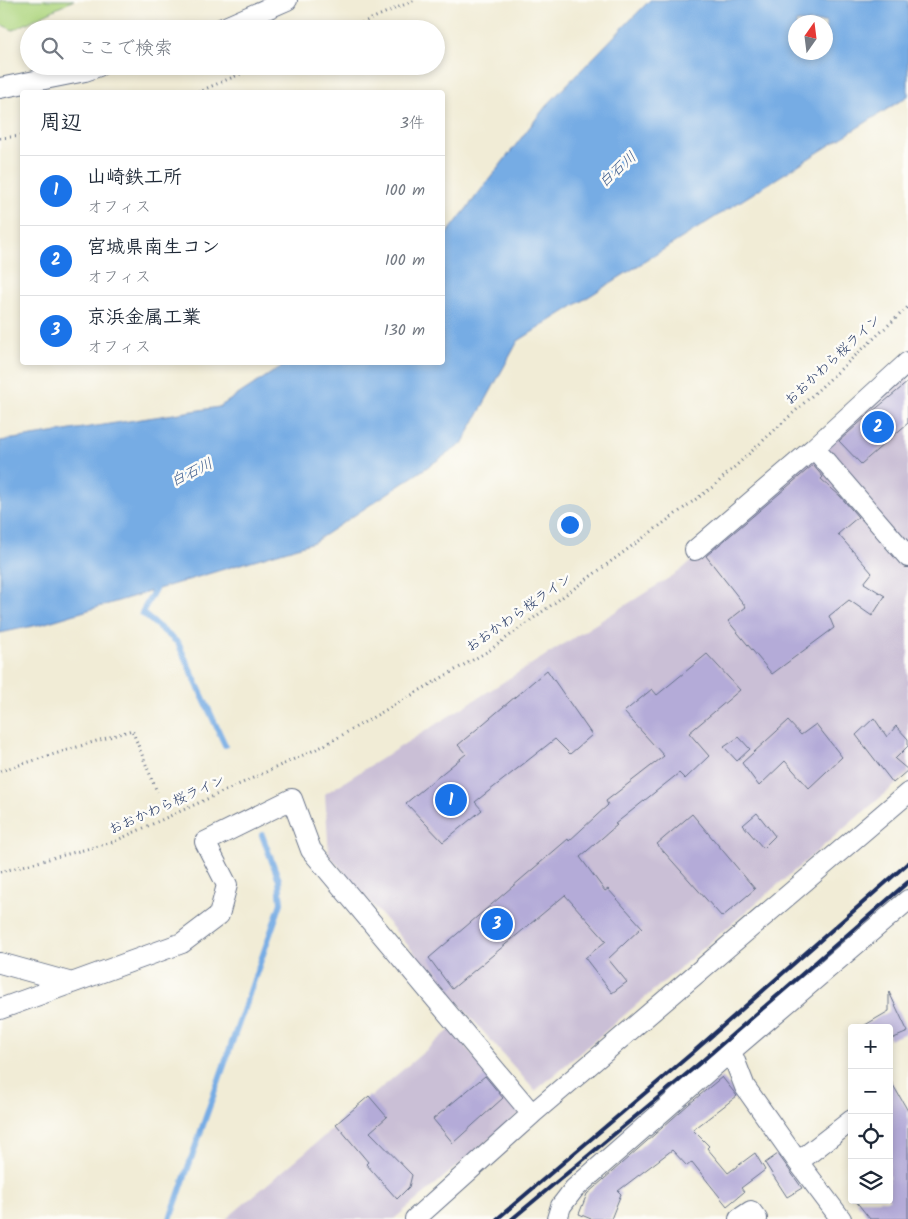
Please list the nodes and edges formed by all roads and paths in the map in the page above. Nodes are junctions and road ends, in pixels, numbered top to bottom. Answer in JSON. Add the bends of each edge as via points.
{"nodes":[{"id":1,"x":287,"y":0,"type":"edge"},
{"id":2,"x":416,"y":0,"type":"edge"},
{"id":3,"x":241,"y":20,"type":"edge"},
{"id":4,"x":369,"y":20,"type":"edge"},
{"id":5,"x":65,"y":75,"type":"edge"},
{"id":6,"x":239,"y":75,"type":"edge"},
{"id":7,"x":0,"y":88,"type":"edge"},
{"id":8,"x":203,"y":90,"type":"edge"},
{"id":9,"x":20,"y":136,"type":"edge"},
{"id":10,"x":0,"y":138,"type":"edge"},
{"id":11,"x":908,"y":307,"type":"edge"},
{"id":12,"x":908,"y":362,"type":"edge"},
{"id":13,"x":814,"y":448,"type":"junction"},
{"id":14,"x":695,"y":550,"type":"dead end"},
{"id":15,"x":908,"y":557,"type":"edge"},
{"id":16,"x":0,"y":771,"type":"edge"},
{"id":17,"x":157,"y":792,"type":"dead end"},
{"id":18,"x":908,"y":793,"type":"edge"},
{"id":19,"x":0,"y":872,"type":"edge"},
{"id":20,"x":908,"y":900,"type":"edge"},
{"id":21,"x":0,"y":963,"type":"edge"},
{"id":22,"x":72,"y":983,"type":"junction"},
{"id":23,"x":0,"y":1009,"type":"edge"},
{"id":24,"x":731,"y":1051,"type":"junction"},
{"id":25,"x":532,"y":1114,"type":"junction"},
{"id":26,"x":848,"y":1123,"type":"edge"},
{"id":27,"x":798,"y":1162,"type":"junction"},
{"id":28,"x":415,"y":1219,"type":"edge"},
{"id":29,"x":557,"y":1219,"type":"edge"},
{"id":30,"x":740,"y":1219,"type":"edge"},
{"id":31,"x":757,"y":1219,"type":"edge"},
{"id":32,"x":841,"y":1219,"type":"edge"}],
"edges":[{"from":1,"to":3,"type":"street"},
{"from":2,"to":4,"type":"path"},
{"from":5,"to":7,"type":"street"},
{"from":6,"to":8,"type":"path"},
{"from":9,"to":10,"type":"path"},
{"from":11,"to":19,"type":"path","name":"おおかわら桜ライン","via":[[714,486],[490,650],[323,746],[113,842]]},
{"from":12,"to":13,"type":"street"},
{"from":13,"to":14,"type":"street"},
{"from":13,"to":15,"type":"street"},
{"from":16,"to":17,"type":"path","via":[[132,730]]},
{"from":18,"to":25,"type":"street"},
{"from":20,"to":24,"type":"street"},
{"from":21,"to":22,"type":"street"},
{"from":22,"to":23,"type":"street"},
{"from":22,"to":25,"type":"street","via":[[182,943],[219,915],[227,885],[205,842],[292,799],[311,850]]},
{"from":24,"to":27,"type":"street","via":[[745,1087]]},
{"from":24,"to":29,"type":"street","via":[[574,1189],[561,1206]]},
{"from":25,"to":28,"type":"street"},
{"from":26,"to":27,"type":"street"},
{"from":27,"to":32,"type":"street"},
{"from":30,"to":31,"type":"street","via":[[751,1211]]}]}
